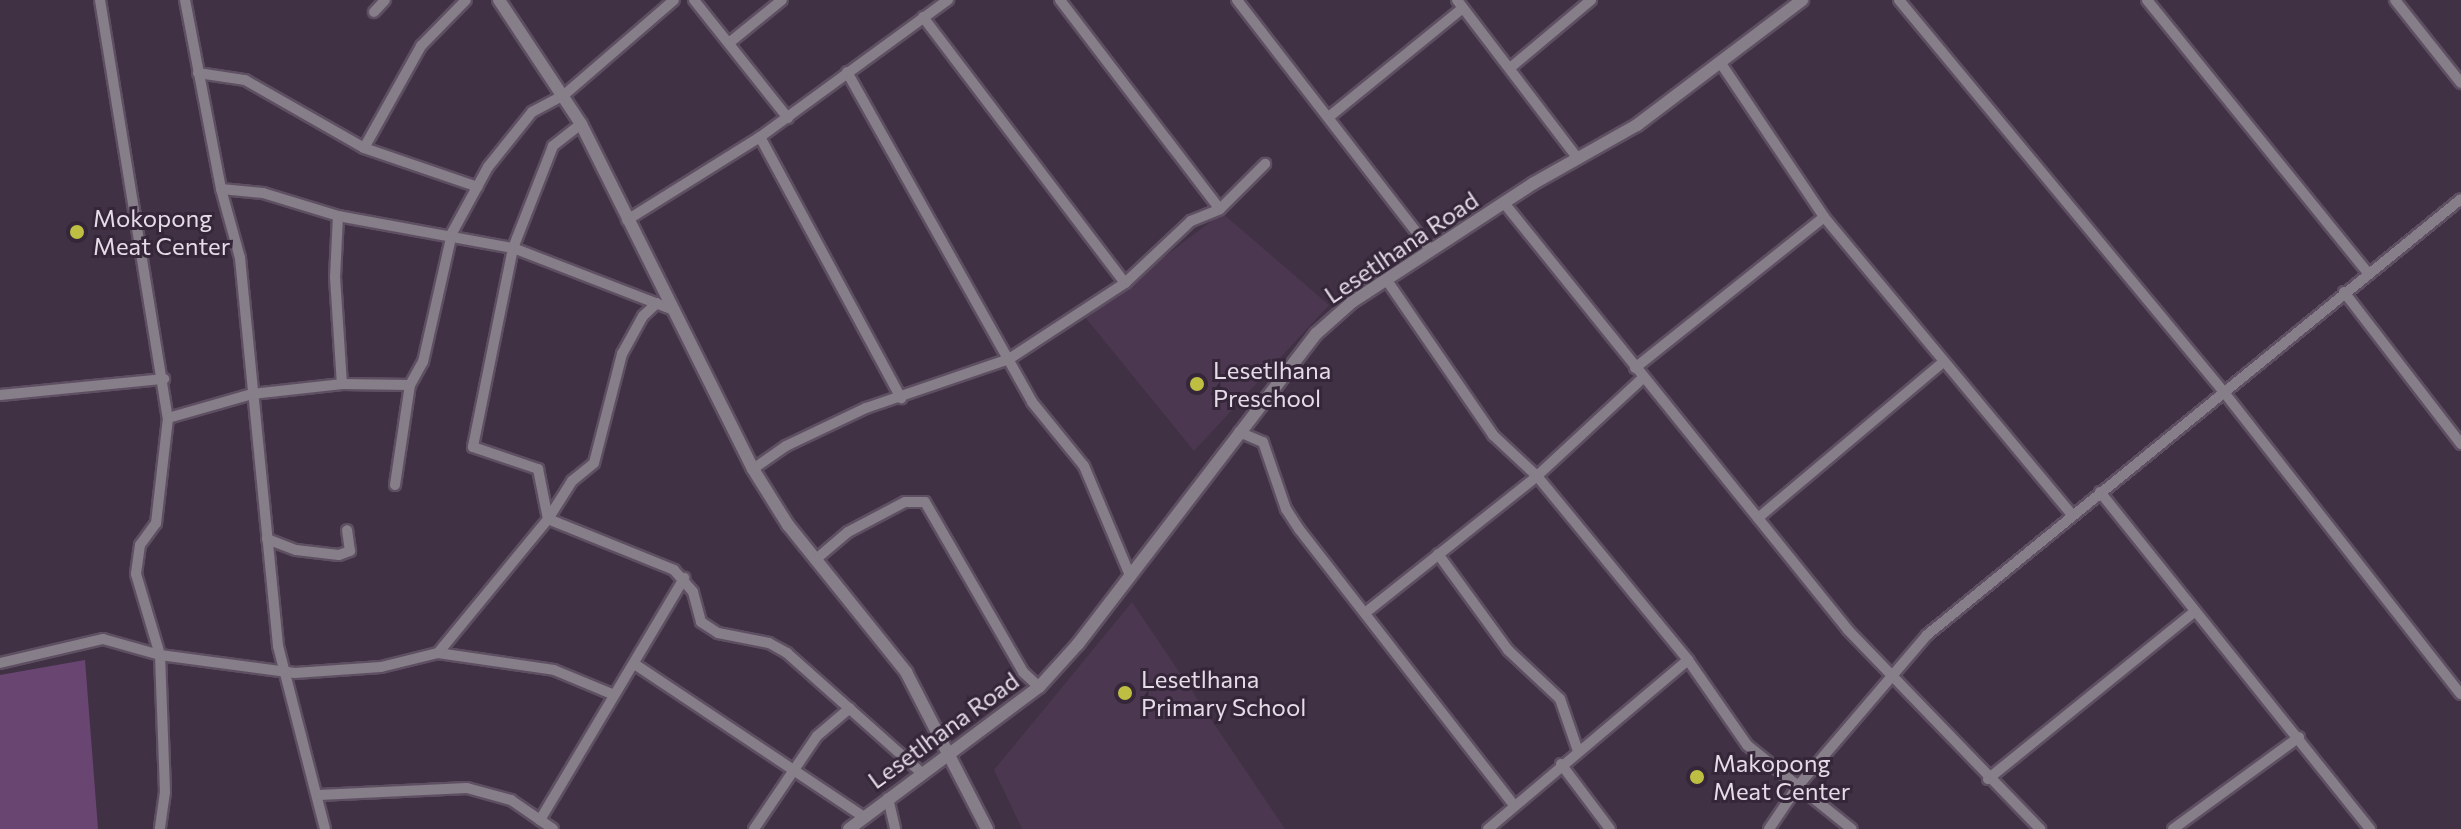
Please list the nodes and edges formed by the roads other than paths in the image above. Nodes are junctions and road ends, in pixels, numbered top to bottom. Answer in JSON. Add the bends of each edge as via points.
{"nodes":[{"id":1,"x":100,"y":0,"type":"edge"},
{"id":2,"x":185,"y":0,"type":"edge"},
{"id":3,"x":385,"y":0,"type":"edge"},
{"id":4,"x":466,"y":0,"type":"edge"},
{"id":5,"x":499,"y":0,"type":"edge"},
{"id":6,"x":674,"y":0,"type":"edge"},
{"id":7,"x":694,"y":0,"type":"edge"},
{"id":8,"x":782,"y":0,"type":"edge"},
{"id":9,"x":948,"y":0,"type":"edge"},
{"id":10,"x":1060,"y":0,"type":"edge"},
{"id":11,"x":1237,"y":0,"type":"edge"},
{"id":12,"x":1591,"y":0,"type":"edge"},
{"id":13,"x":1802,"y":0,"type":"edge"},
{"id":14,"x":1899,"y":0,"type":"edge"},
{"id":15,"x":2147,"y":0,"type":"edge"},
{"id":16,"x":2395,"y":0,"type":"edge"},
{"id":17,"x":1460,"y":4,"type":"edge"},
{"id":18,"x":374,"y":12,"type":"dead end"},
{"id":19,"x":923,"y":17,"type":"junction"},
{"id":20,"x":729,"y":43,"type":"junction"},
{"id":21,"x":1722,"y":65,"type":"junction"},
{"id":22,"x":1510,"y":68,"type":"junction"},
{"id":23,"x":847,"y":72,"type":"junction"},
{"id":24,"x":198,"y":73,"type":"junction"},
{"id":25,"x":2461,"y":83,"type":"edge"},
{"id":26,"x":564,"y":95,"type":"junction"},
{"id":27,"x":1330,"y":116,"type":"junction"},
{"id":28,"x":788,"y":118,"type":"junction"},
{"id":29,"x":581,"y":124,"type":"junction"},
{"id":30,"x":760,"y":137,"type":"junction"},
{"id":31,"x":364,"y":148,"type":"junction"},
{"id":32,"x":1578,"y":159,"type":"junction"},
{"id":33,"x":1265,"y":164,"type":"dead end"},
{"id":34,"x":478,"y":187,"type":"junction"},
{"id":35,"x":221,"y":189,"type":"junction"},
{"id":36,"x":2461,"y":199,"type":"edge"},
{"id":37,"x":1504,"y":203,"type":"junction"},
{"id":38,"x":1220,"y":209,"type":"junction"},
{"id":39,"x":338,"y":216,"type":"junction"},
{"id":40,"x":1824,"y":217,"type":"junction"},
{"id":41,"x":627,"y":220,"type":"junction"},
{"id":42,"x":452,"y":233,"type":"junction"},
{"id":43,"x":513,"y":248,"type":"junction"},
{"id":44,"x":1430,"y":250,"type":"junction"},
{"id":45,"x":2368,"y":273,"type":"junction"},
{"id":46,"x":1388,"y":282,"type":"junction"},
{"id":47,"x":1125,"y":283,"type":"junction"},
{"id":48,"x":2344,"y":292,"type":"junction"},
{"id":49,"x":657,"y":303,"type":"junction"},
{"id":50,"x":674,"y":310,"type":"junction"},
{"id":51,"x":1009,"y":359,"type":"junction"},
{"id":52,"x":1942,"y":363,"type":"junction"},
{"id":53,"x":1635,"y":368,"type":"junction"},
{"id":54,"x":1643,"y":378,"type":"junction"},
{"id":55,"x":164,"y":379,"type":"junction"},
{"id":56,"x":342,"y":384,"type":"junction"},
{"id":57,"x":410,"y":385,"type":"junction"},
{"id":58,"x":2223,"y":391,"type":"junction"},
{"id":59,"x":252,"y":394,"type":"junction"},
{"id":60,"x":0,"y":395,"type":"edge"},
{"id":61,"x":901,"y":398,"type":"junction"},
{"id":62,"x":168,"y":418,"type":"junction"},
{"id":63,"x":1239,"y":432,"type":"junction"},
{"id":64,"x":2461,"y":444,"type":"edge"},
{"id":65,"x":753,"y":469,"type":"junction"},
{"id":66,"x":1537,"y":476,"type":"junction"},
{"id":67,"x":395,"y":485,"type":"dead end"},
{"id":68,"x":2100,"y":492,"type":"junction"},
{"id":69,"x":2072,"y":515,"type":"junction"},
{"id":70,"x":1758,"y":518,"type":"junction"},
{"id":71,"x":548,"y":519,"type":"junction"},
{"id":72,"x":347,"y":530,"type":"dead end"},
{"id":73,"x":267,"y":539,"type":"junction"},
{"id":74,"x":1438,"y":554,"type":"junction"},
{"id":75,"x":815,"y":560,"type":"junction"},
{"id":76,"x":1129,"y":573,"type":"junction"},
{"id":77,"x":684,"y":578,"type":"junction"},
{"id":78,"x":2194,"y":612,"type":"junction"},
{"id":79,"x":1365,"y":613,"type":"junction"},
{"id":80,"x":438,"y":653,"type":"junction"},
{"id":81,"x":160,"y":655,"type":"junction"},
{"id":82,"x":1688,"y":660,"type":"junction"},
{"id":83,"x":0,"y":663,"type":"edge"},
{"id":84,"x":636,"y":665,"type":"junction"},
{"id":85,"x":287,"y":671,"type":"junction"},
{"id":86,"x":1892,"y":672,"type":"junction"},
{"id":87,"x":1039,"y":687,"type":"junction"},
{"id":88,"x":2461,"y":694,"type":"edge"},
{"id":89,"x":614,"y":695,"type":"junction"},
{"id":90,"x":850,"y":708,"type":"junction"},
{"id":91,"x":2299,"y":737,"type":"junction"},
{"id":92,"x":1578,"y":751,"type":"junction"},
{"id":93,"x":953,"y":755,"type":"junction"},
{"id":94,"x":1561,"y":764,"type":"junction"},
{"id":95,"x":795,"y":767,"type":"junction"},
{"id":96,"x":923,"y":774,"type":"junction"},
{"id":97,"x":1988,"y":779,"type":"junction"},
{"id":98,"x":1798,"y":786,"type":"junction"},
{"id":99,"x":319,"y":795,"type":"junction"},
{"id":100,"x":888,"y":798,"type":"junction"},
{"id":101,"x":1515,"y":806,"type":"junction"},
{"id":102,"x":864,"y":817,"type":"junction"},
{"id":103,"x":540,"y":820,"type":"junction"},
{"id":104,"x":160,"y":829,"type":"edge"},
{"id":105,"x":325,"y":829,"type":"edge"},
{"id":106,"x":553,"y":829,"type":"edge"},
{"id":107,"x":754,"y":829,"type":"edge"},
{"id":108,"x":849,"y":829,"type":"edge"},
{"id":109,"x":895,"y":829,"type":"edge"},
{"id":110,"x":987,"y":829,"type":"edge"},
{"id":111,"x":1488,"y":829,"type":"edge"},
{"id":112,"x":1610,"y":829,"type":"edge"},
{"id":113,"x":1769,"y":829,"type":"edge"},
{"id":114,"x":1852,"y":829,"type":"edge"},
{"id":115,"x":2040,"y":829,"type":"edge"},
{"id":116,"x":2173,"y":829,"type":"edge"},
{"id":117,"x":2370,"y":829,"type":"edge"}],
"edges":[{"from":1,"to":55,"type":"street"},
{"from":2,"to":24,"type":"street"},
{"from":3,"to":18,"type":"street"},
{"from":4,"to":31,"type":"street","via":[[421,46]]},
{"from":5,"to":26,"type":"street"},
{"from":6,"to":26,"type":"street"},
{"from":7,"to":20,"type":"street"},
{"from":8,"to":20,"type":"street"},
{"from":9,"to":19,"type":"street"},
{"from":10,"to":38,"type":"street"},
{"from":11,"to":27,"type":"street"},
{"from":12,"to":22,"type":"street"},
{"from":13,"to":21,"type":"street","name":"Lesetlhana Road"},
{"from":14,"to":58,"type":"street"},
{"from":15,"to":45,"type":"street"},
{"from":16,"to":25,"type":"street"},
{"from":17,"to":22,"type":"street"},
{"from":17,"to":27,"type":"street"},
{"from":19,"to":23,"type":"street"},
{"from":19,"to":47,"type":"street"},
{"from":20,"to":28,"type":"street"},
{"from":21,"to":32,"type":"street","name":"Lesetlhana Road"},
{"from":21,"to":40,"type":"street"},
{"from":22,"to":32,"type":"street"},
{"from":23,"to":28,"type":"street"},
{"from":23,"to":51,"type":"street"},
{"from":24,"to":31,"type":"street","via":[[245,80]]},
{"from":24,"to":35,"type":"street"},
{"from":26,"to":29,"type":"street"},
{"from":26,"to":34,"type":"street","via":[[532,112],[501,148]]},
{"from":27,"to":44,"type":"street"},
{"from":28,"to":30,"type":"street"},
{"from":29,"to":41,"type":"street"},
{"from":29,"to":43,"type":"street","via":[[553,146]]},
{"from":30,"to":41,"type":"street"},
{"from":30,"to":61,"type":"street"},
{"from":31,"to":34,"type":"street"},
{"from":32,"to":37,"type":"street","name":"Lesetlhana Road"},
{"from":33,"to":38,"type":"street"},
{"from":34,"to":42,"type":"street"},
{"from":35,"to":39,"type":"street","via":[[289,199]]},
{"from":35,"to":59,"type":"street","via":[[240,258]]},
{"from":36,"to":45,"type":"street"},
{"from":37,"to":44,"type":"street","name":"Lesetlhana Road"},
{"from":37,"to":53,"type":"street"},
{"from":38,"to":47,"type":"street","via":[[1191,221]]},
{"from":39,"to":42,"type":"street"},
{"from":39,"to":56,"type":"street","via":[[335,277]]},
{"from":40,"to":52,"type":"street"},
{"from":40,"to":53,"type":"street"},
{"from":41,"to":50,"type":"street"},
{"from":42,"to":43,"type":"street"},
{"from":42,"to":57,"type":"street","via":[[423,362]]},
{"from":43,"to":49,"type":"street"},
{"from":43,"to":71,"type":"street","via":[[473,447],[538,469]]},
{"from":44,"to":46,"type":"street","name":"Lesetlhana Road"},
{"from":45,"to":48,"type":"street"},
{"from":46,"to":63,"type":"street","name":"Lesetlhana Road","via":[[1352,302],[1316,334]]},
{"from":46,"to":66,"type":"street","via":[[1493,435]]},
{"from":47,"to":51,"type":"street"},
{"from":48,"to":58,"type":"street"},
{"from":48,"to":64,"type":"street"},
{"from":49,"to":50,"type":"street"},
{"from":49,"to":71,"type":"street","via":[[643,316],[622,354],[594,463],[572,481]]},
{"from":50,"to":65,"type":"street"},
{"from":51,"to":61,"type":"street"},
{"from":51,"to":76,"type":"street","via":[[1039,413],[1084,466]]},
{"from":52,"to":69,"type":"street"},
{"from":52,"to":70,"type":"street"},
{"from":53,"to":54,"type":"street"},
{"from":54,"to":66,"type":"street"},
{"from":54,"to":70,"type":"street"},
{"from":55,"to":60,"type":"street"},
{"from":55,"to":62,"type":"street"},
{"from":56,"to":57,"type":"street"},
{"from":56,"to":59,"type":"street"},
{"from":57,"to":67,"type":"street"},
{"from":58,"to":68,"type":"street"},
{"from":58,"to":88,"type":"street"},
{"from":59,"to":62,"type":"street"},
{"from":59,"to":73,"type":"street"},
{"from":61,"to":65,"type":"street","via":[[808,435]]},
{"from":62,"to":81,"type":"street","via":[[156,523],[140,545],[136,574]]},
{"from":63,"to":76,"type":"street","name":"Lesetlhana Road"},
{"from":63,"to":79,"type":"street","via":[[1263,442],[1286,509]]},
{"from":65,"to":75,"type":"street"},
{"from":66,"to":74,"type":"street"},
{"from":66,"to":82,"type":"street"},
{"from":68,"to":69,"type":"street"},
{"from":68,"to":78,"type":"street"},
{"from":69,"to":86,"type":"street","via":[[1927,635]]},
{"from":70,"to":86,"type":"street","via":[[1848,630]]},
{"from":71,"to":77,"type":"street"},
{"from":71,"to":80,"type":"street"},
{"from":72,"to":73,"type":"street","via":[[350,551],[339,555],[296,550]]},
{"from":73,"to":85,"type":"street","via":[[278,646]]},
{"from":74,"to":79,"type":"street"},
{"from":74,"to":92,"type":"street","via":[[1508,650],[1560,699]]},
{"from":75,"to":87,"type":"street","via":[[848,532],[905,502],[925,502],[1023,672]]},
{"from":75,"to":93,"type":"street","via":[[906,672]]},
{"from":76,"to":87,"type":"street","name":"Lesetlhana Road"},
{"from":77,"to":84,"type":"street","via":[[655,622]]},
{"from":77,"to":90,"type":"street","via":[[701,622],[718,633],[769,643],[787,653]]},
{"from":78,"to":91,"type":"street"},
{"from":78,"to":97,"type":"street"},
{"from":79,"to":101,"type":"street"},
{"from":80,"to":85,"type":"street","via":[[381,667]]},
{"from":80,"to":89,"type":"street","via":[[554,670]]},
{"from":81,"to":83,"type":"street","via":[[103,639]]},
{"from":81,"to":85,"type":"street"},
{"from":81,"to":104,"type":"street","via":[[165,792]]},
{"from":82,"to":92,"type":"street"},
{"from":82,"to":98,"type":"street","via":[[1747,745]]},
{"from":84,"to":89,"type":"street"},
{"from":84,"to":95,"type":"street","via":[[686,702]]},
{"from":85,"to":99,"type":"street"},
{"from":86,"to":97,"type":"street"},
{"from":86,"to":98,"type":"street"},
{"from":87,"to":93,"type":"street","name":"Lesetlhana Road"},
{"from":89,"to":103,"type":"street"},
{"from":90,"to":95,"type":"street","via":[[817,736]]},
{"from":90,"to":96,"type":"street"},
{"from":91,"to":116,"type":"street"},
{"from":91,"to":117,"type":"street"},
{"from":92,"to":94,"type":"street"},
{"from":93,"to":96,"type":"street","name":"Lesetlhana Road"},
{"from":93,"to":110,"type":"street"},
{"from":94,"to":101,"type":"street"},
{"from":94,"to":112,"type":"street"},
{"from":95,"to":102,"type":"street"},
{"from":95,"to":107,"type":"street"},
{"from":96,"to":100,"type":"street","name":"Lesetlhana Road"},
{"from":97,"to":115,"type":"street"},
{"from":98,"to":113,"type":"street"},
{"from":98,"to":114,"type":"street"},
{"from":99,"to":103,"type":"street","via":[[467,788],[511,800]]},
{"from":99,"to":105,"type":"street"},
{"from":100,"to":102,"type":"street","name":"Lesetlhana Road"},
{"from":100,"to":109,"type":"street"},
{"from":101,"to":111,"type":"street"},
{"from":102,"to":108,"type":"street","name":"Lesetlhana Road"},
{"from":103,"to":106,"type":"street"}]}
